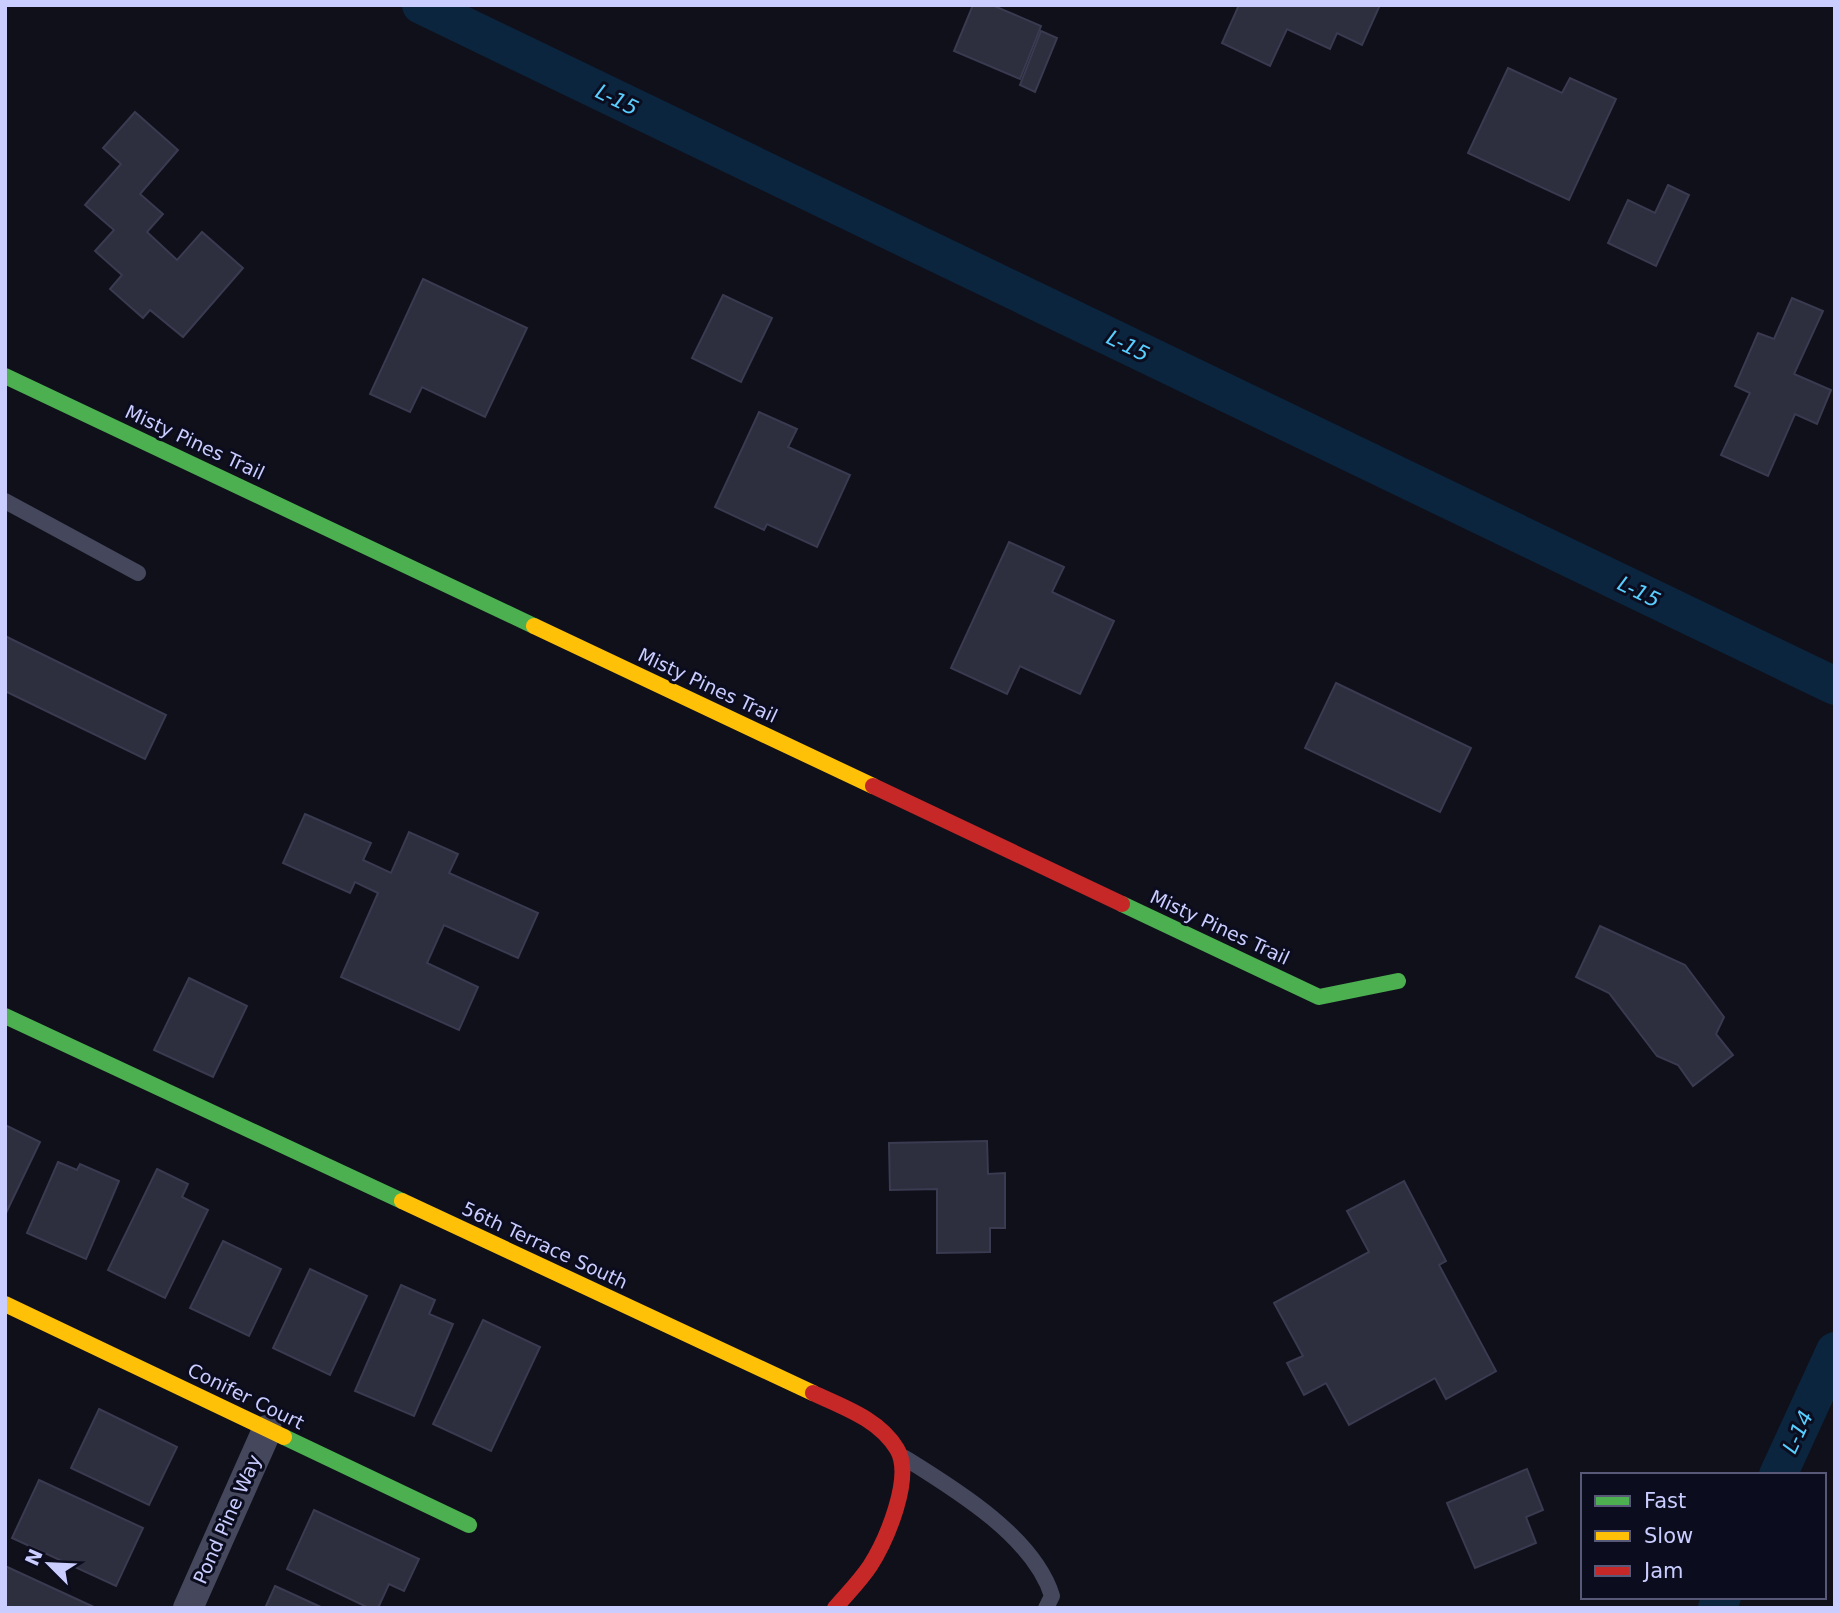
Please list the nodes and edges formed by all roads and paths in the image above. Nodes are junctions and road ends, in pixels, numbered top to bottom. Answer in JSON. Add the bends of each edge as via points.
{"nodes":[{"id":1,"x":5,"y":376,"type":"edge"},
{"id":2,"x":5,"y":501,"type":"edge"},
{"id":3,"x":138,"y":573,"type":"dead end"},
{"id":4,"x":1398,"y":981,"type":"dead end"},
{"id":5,"x":5,"y":1016,"type":"edge"},
{"id":6,"x":5,"y":1304,"type":"edge"},
{"id":7,"x":267,"y":1430,"type":"junction"},
{"id":8,"x":900,"y":1455,"type":"junction"},
{"id":9,"x":469,"y":1525,"type":"dead end"},
{"id":10,"x":188,"y":1608,"type":"edge"},
{"id":11,"x":835,"y":1608,"type":"edge"},
{"id":12,"x":1046,"y":1608,"type":"edge"}],
"edges":[{"from":1,"to":4,"type":"street","name":"Misty Pines Trail","via":[[1319,998]]},
{"from":2,"to":3,"type":"lane"},
{"from":5,"to":8,"type":"street","name":"56th Terrace South","via":[[863,1416]]},
{"from":6,"to":7,"type":"street","name":"Conifer Court"},
{"from":7,"to":9,"type":"street","name":"Conifer Court"},
{"from":7,"to":10,"type":"street","name":"Pond Pine Way"},
{"from":8,"to":11,"type":"street","via":[[903,1482],[887,1531],[871,1566]]},
{"from":8,"to":12,"type":"lane","via":[[985,1511],[1023,1548],[1047,1578],[1052,1596]]}]}
